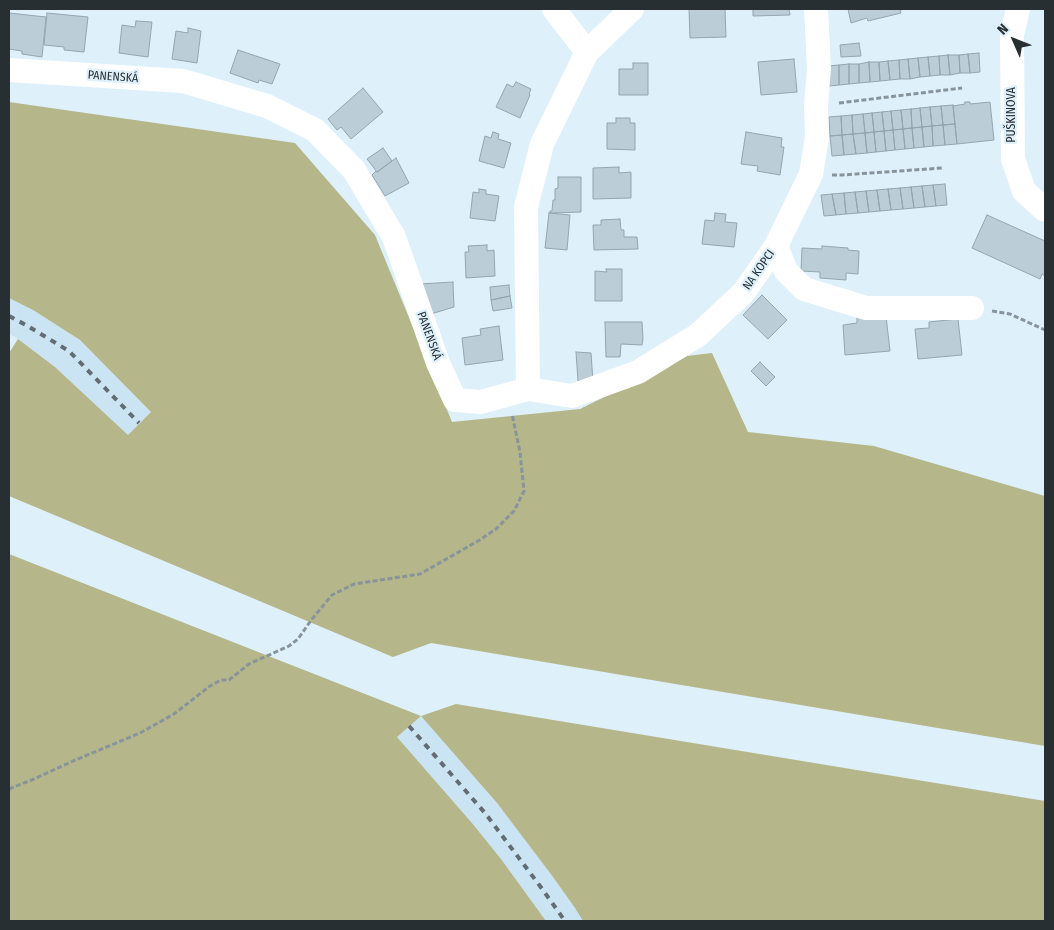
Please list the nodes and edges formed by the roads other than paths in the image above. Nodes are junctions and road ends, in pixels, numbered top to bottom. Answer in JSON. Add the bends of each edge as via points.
{"nodes":[{"id":1,"x":554,"y":9,"type":"edge"},
{"id":2,"x":632,"y":9,"type":"edge"},
{"id":3,"x":816,"y":9,"type":"edge"},
{"id":4,"x":1018,"y":9,"type":"edge"},
{"id":5,"x":587,"y":52,"type":"junction"},
{"id":6,"x":9,"y":70,"type":"edge"},
{"id":7,"x":1045,"y":210,"type":"edge"},
{"id":8,"x":776,"y":246,"type":"junction"},
{"id":9,"x":972,"y":308,"type":"road end"},
{"id":10,"x":528,"y":389,"type":"junction"}],
"edges":[{"from":1,"to":5,"type":"street"},
{"from":2,"to":5,"type":"street"},
{"from":3,"to":8,"type":"street","name":"NA KOPCI","via":[[819,68],[817,137],[811,174]]},
{"from":4,"to":7,"type":"street","name":"PUŠKINOVA","via":[[1012,35],[1013,159],[1024,191]]},
{"from":5,"to":10,"type":"street","via":[[542,144],[526,207]]},
{"from":6,"to":10,"type":"street","name":"PANENSKÁ","via":[[183,81],[268,106],[315,130],[354,170],[394,236],[438,363],[455,400],[481,402]]},
{"from":8,"to":9,"type":"street","via":[[786,271],[804,289],[866,308]]},
{"from":8,"to":10,"type":"street","name":"NA KOPCI","via":[[744,292],[698,335],[638,372],[572,396]]}]}
